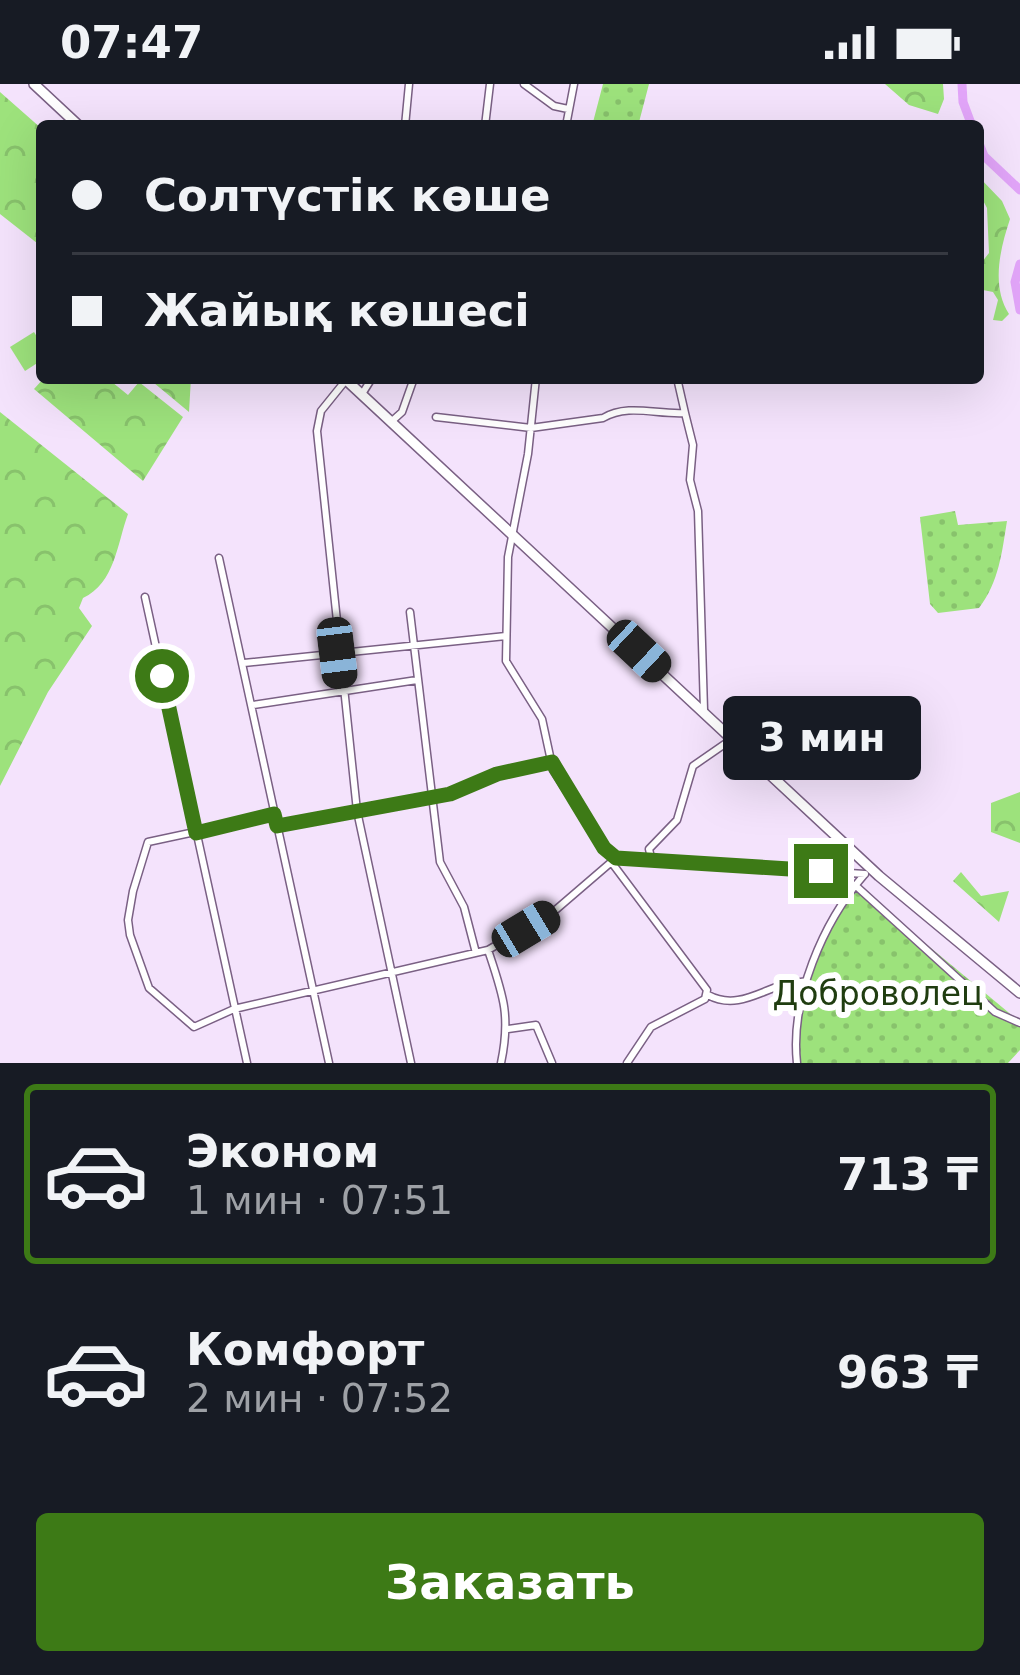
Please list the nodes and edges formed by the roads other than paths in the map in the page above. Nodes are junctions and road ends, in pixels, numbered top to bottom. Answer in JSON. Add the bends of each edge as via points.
{"nodes":[{"id":1,"x":34,"y":84,"type":"edge"},
{"id":2,"x":410,"y":84,"type":"edge"},
{"id":3,"x":490,"y":84,"type":"edge"},
{"id":4,"x":524,"y":84,"type":"edge"},
{"id":5,"x":574,"y":84,"type":"edge"},
{"id":6,"x":568,"y":110,"type":"junction"},
{"id":7,"x":73,"y":120,"type":"edge"},
{"id":8,"x":406,"y":120,"type":"edge"},
{"id":9,"x":486,"y":120,"type":"edge"},
{"id":10,"x":567,"y":120,"type":"edge"},
{"id":11,"x":341,"y":384,"type":"edge"},
{"id":12,"x":351,"y":384,"type":"edge"},
{"id":13,"x":368,"y":384,"type":"edge"},
{"id":14,"x":412,"y":384,"type":"edge"},
{"id":15,"x":535,"y":384,"type":"edge"},
{"id":16,"x":678,"y":384,"type":"edge"},
{"id":17,"x":362,"y":394,"type":"junction"},
{"id":18,"x":685,"y":412,"type":"junction"},
{"id":19,"x":436,"y":417,"type":"dead end"},
{"id":20,"x":392,"y":421,"type":"junction"},
{"id":21,"x":531,"y":428,"type":"junction"},
{"id":22,"x":512,"y":533,"type":"junction"},
{"id":23,"x":219,"y":558,"type":"dead end"},
{"id":24,"x":145,"y":597,"type":"dead end"},
{"id":25,"x":410,"y":612,"type":"dead end"},
{"id":26,"x":506,"y":636,"type":"junction"},
{"id":27,"x":413,"y":646,"type":"junction"},
{"id":28,"x":337,"y":653,"type":"junction"},
{"id":29,"x":244,"y":663,"type":"junction"},
{"id":30,"x":417,"y":680,"type":"junction"},
{"id":31,"x":342,"y":692,"type":"junction"},
{"id":32,"x":253,"y":705,"type":"junction"},
{"id":33,"x":704,"y":712,"type":"junction"},
{"id":34,"x":732,"y":739,"type":"junction"},
{"id":35,"x":552,"y":762,"type":"junction"},
{"id":36,"x":430,"y":798,"type":"junction"},
{"id":37,"x":357,"y":811,"type":"junction"},
{"id":38,"x":274,"y":814,"type":"junction"},
{"id":39,"x":277,"y":826,"type":"junction"},
{"id":40,"x":196,"y":833,"type":"junction"},
{"id":41,"x":614,"y":860,"type":"junction"},
{"id":42,"x":652,"y":862,"type":"junction"},
{"id":43,"x":868,"y":872,"type":"junction"},
{"id":44,"x":855,"y":885,"type":"junction"},
{"id":45,"x":488,"y":950,"type":"junction"},
{"id":46,"x":477,"y":955,"type":"junction"},
{"id":47,"x":390,"y":975,"type":"junction"},
{"id":48,"x":808,"y":981,"type":"junction"},
{"id":49,"x":314,"y":991,"type":"junction"},
{"id":50,"x":1020,"y":993,"type":"edge"},
{"id":51,"x":708,"y":995,"type":"junction"},
{"id":52,"x":234,"y":1009,"type":"junction"},
{"id":53,"x":1020,"y":1023,"type":"edge"},
{"id":54,"x":508,"y":1029,"type":"junction"},
{"id":55,"x":247,"y":1063,"type":"edge"},
{"id":56,"x":329,"y":1063,"type":"edge"},
{"id":57,"x":412,"y":1063,"type":"edge"},
{"id":58,"x":501,"y":1063,"type":"edge"},
{"id":59,"x":552,"y":1063,"type":"edge"},
{"id":60,"x":627,"y":1063,"type":"edge"},
{"id":61,"x":797,"y":1063,"type":"edge"}],
"edges":[{"from":1,"to":7,"type":"main road"},
{"from":2,"to":8,"type":"street"},
{"from":3,"to":9,"type":"street"},
{"from":4,"to":6,"type":"street"},
{"from":5,"to":6,"type":"street"},
{"from":6,"to":10,"type":"street"},
{"from":11,"to":28,"type":"street","via":[[316,430]]},
{"from":12,"to":17,"type":"main road"},
{"from":13,"to":17,"type":"street"},
{"from":14,"to":20,"type":"street"},
{"from":15,"to":21,"type":"street"},
{"from":16,"to":18,"type":"street"},
{"from":17,"to":20,"type":"main road"},
{"from":18,"to":21,"type":"street","via":[[629,411]]},
{"from":18,"to":33,"type":"street","via":[[698,511]]},
{"from":19,"to":21,"type":"street"},
{"from":20,"to":22,"type":"main road"},
{"from":21,"to":22,"type":"street"},
{"from":22,"to":26,"type":"street"},
{"from":22,"to":33,"type":"main road"},
{"from":23,"to":29,"type":"street"},
{"from":24,"to":40,"type":"street"},
{"from":25,"to":27,"type":"street"},
{"from":26,"to":27,"type":"street"},
{"from":26,"to":35,"type":"street","via":[[506,661],[542,718]]},
{"from":27,"to":28,"type":"street"},
{"from":27,"to":30,"type":"street"},
{"from":28,"to":29,"type":"street"},
{"from":28,"to":31,"type":"street"},
{"from":29,"to":32,"type":"street"},
{"from":30,"to":31,"type":"street"},
{"from":30,"to":36,"type":"street"},
{"from":31,"to":32,"type":"street"},
{"from":31,"to":37,"type":"street"},
{"from":32,"to":38,"type":"street"},
{"from":33,"to":34,"type":"main road"},
{"from":34,"to":42,"type":"street","via":[[692,766],[677,820],[649,850]]},
{"from":34,"to":43,"type":"main road"},
{"from":35,"to":36,"type":"street"},
{"from":35,"to":41,"type":"street"},
{"from":36,"to":37,"type":"street"},
{"from":36,"to":46,"type":"street","via":[[440,862]]},
{"from":37,"to":39,"type":"street"},
{"from":37,"to":47,"type":"street"},
{"from":38,"to":39,"type":"street"},
{"from":38,"to":40,"type":"street"},
{"from":39,"to":49,"type":"street"},
{"from":40,"to":52,"type":"street"},
{"from":40,"to":52,"type":"street","via":[[148,842],[130,935],[149,988],[194,1027]]},
{"from":41,"to":42,"type":"street"},
{"from":41,"to":45,"type":"street","via":[[552,913]]},
{"from":41,"to":51,"type":"street"},
{"from":42,"to":43,"type":"street"},
{"from":43,"to":44,"type":"street"},
{"from":43,"to":50,"type":"main road"},
{"from":44,"to":48,"type":"street","via":[[827,928]]},
{"from":44,"to":53,"type":"street","via":[[995,1012]]},
{"from":45,"to":46,"type":"street"},
{"from":45,"to":54,"type":"street"},
{"from":46,"to":47,"type":"street"},
{"from":47,"to":49,"type":"street"},
{"from":47,"to":57,"type":"street"},
{"from":48,"to":51,"type":"street","via":[[758,997],[721,1002]]},
{"from":48,"to":61,"type":"street"},
{"from":49,"to":52,"type":"street"},
{"from":49,"to":56,"type":"street"},
{"from":51,"to":60,"type":"street","via":[[651,1027]]},
{"from":52,"to":55,"type":"street"},
{"from":54,"to":58,"type":"street"},
{"from":54,"to":59,"type":"street","via":[[536,1025]]}]}
